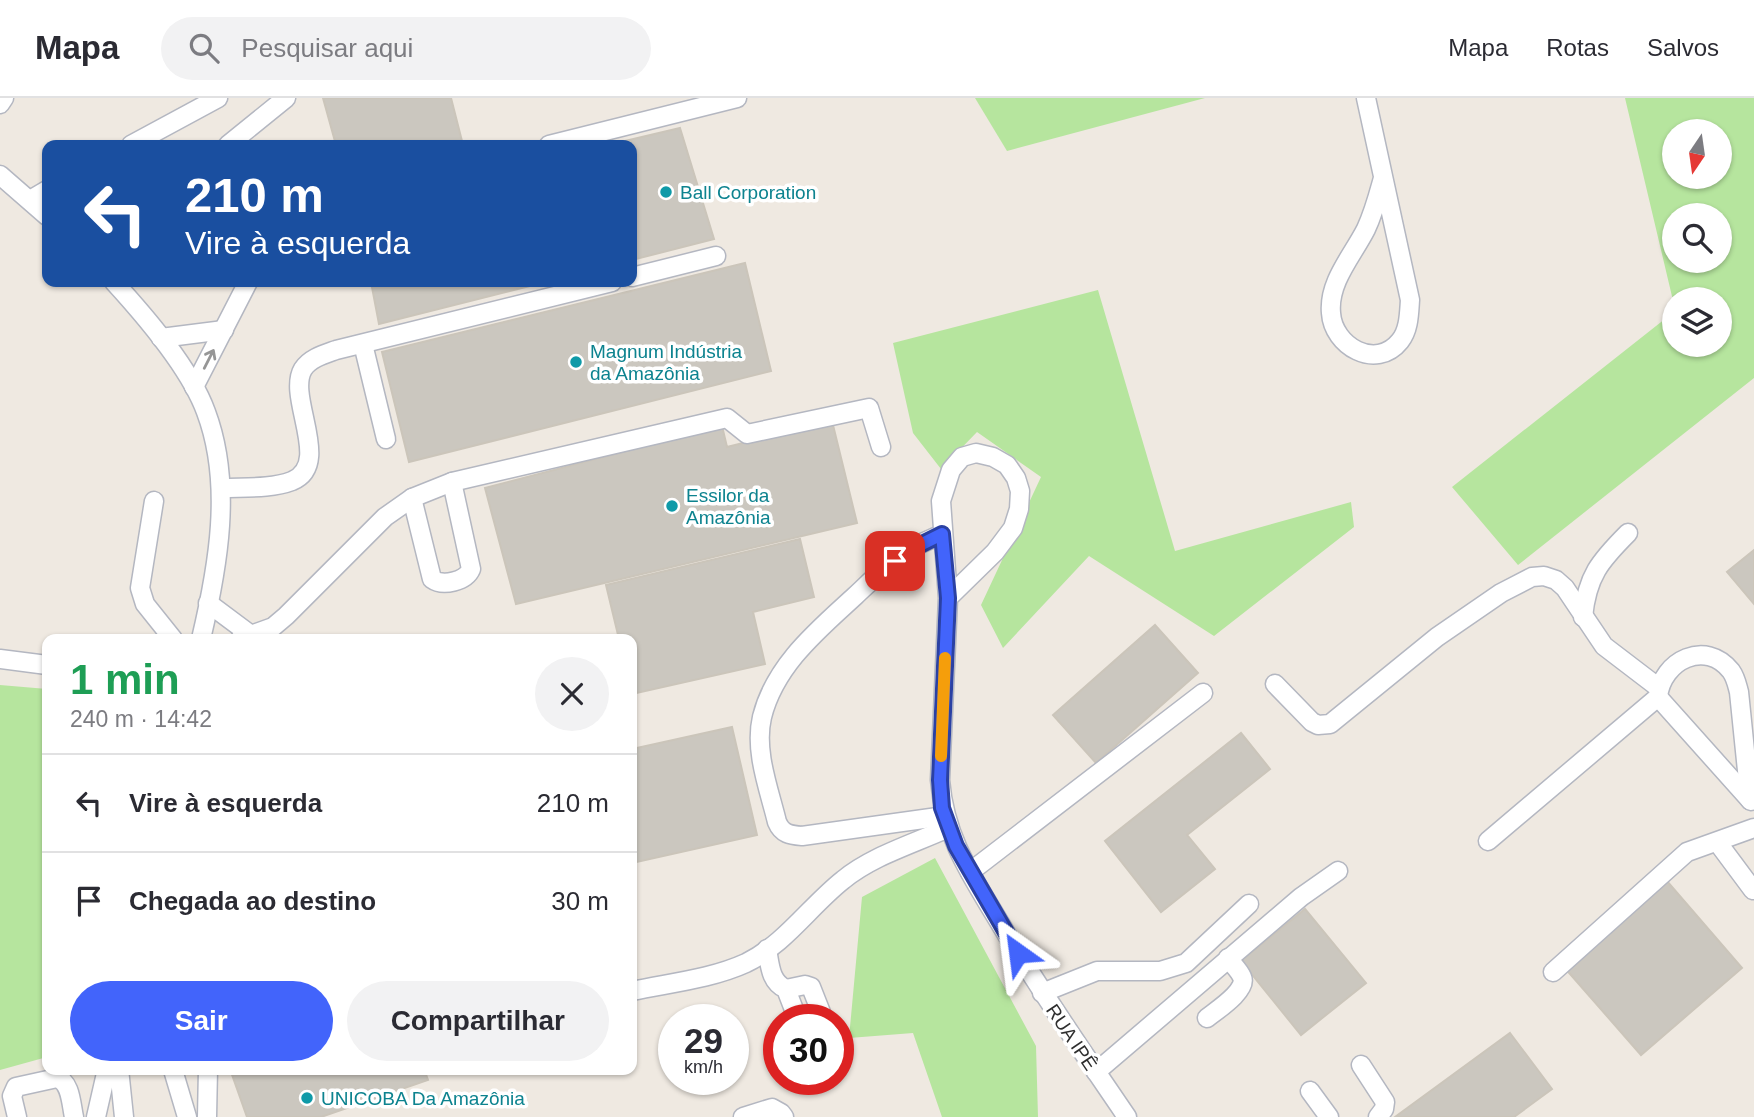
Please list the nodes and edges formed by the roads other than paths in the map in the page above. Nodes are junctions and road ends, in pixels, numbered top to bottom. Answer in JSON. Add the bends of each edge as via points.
{"nodes":[{"id":1,"x":4,"y":98,"type":"edge"},
{"id":2,"x":218,"y":98,"type":"edge"},
{"id":3,"x":286,"y":98,"type":"edge"},
{"id":4,"x":737,"y":98,"type":"edge"},
{"id":5,"x":1366,"y":98,"type":"edge"},
{"id":6,"x":0,"y":104,"type":"edge"},
{"id":7,"x":140,"y":140,"type":"edge"},
{"id":8,"x":234,"y":140,"type":"edge"},
{"id":9,"x":568,"y":140,"type":"edge"},
{"id":10,"x":0,"y":175,"type":"edge"},
{"id":11,"x":1383,"y":178,"type":"junction"},
{"id":12,"x":42,"y":193,"type":"edge"},
{"id":13,"x":30,"y":200,"type":"junction"},
{"id":14,"x":42,"y":211,"type":"edge"},
{"id":15,"x":716,"y":256,"type":"dead end"},
{"id":16,"x":637,"y":276,"type":"edge"},
{"id":17,"x":118,"y":287,"type":"edge"},
{"id":18,"x":245,"y":287,"type":"edge"},
{"id":19,"x":592,"y":287,"type":"edge"},
{"id":20,"x":223,"y":330,"type":"junction"},
{"id":21,"x":162,"y":338,"type":"junction"},
{"id":22,"x":363,"y":344,"type":"junction"},
{"id":23,"x":194,"y":387,"type":"junction"},
{"id":24,"x":386,"y":439,"type":"dead end"},
{"id":25,"x":881,"y":447,"type":"dead end"},
{"id":26,"x":452,"y":482,"type":"junction"},
{"id":27,"x":222,"y":488,"type":"junction"},
{"id":28,"x":412,"y":498,"type":"junction"},
{"id":29,"x":154,"y":501,"type":"dead end"},
{"id":30,"x":1628,"y":533,"type":"dead end"},
{"id":31,"x":942,"y":534,"type":"junction"},
{"id":32,"x":948,"y":598,"type":"junction"},
{"id":33,"x":208,"y":603,"type":"junction"},
{"id":34,"x":1583,"y":617,"type":"junction"},
{"id":35,"x":169,"y":634,"type":"edge"},
{"id":36,"x":202,"y":634,"type":"edge"},
{"id":37,"x":243,"y":634,"type":"edge"},
{"id":38,"x":254,"y":634,"type":"edge"},
{"id":39,"x":0,"y":659,"type":"edge"},
{"id":40,"x":42,"y":664,"type":"edge"},
{"id":41,"x":1275,"y":684,"type":"dead end"},
{"id":42,"x":1203,"y":693,"type":"dead end"},
{"id":43,"x":1658,"y":693,"type":"junction"},
{"id":44,"x":1752,"y":802,"type":"edge"},
{"id":45,"x":946,"y":822,"type":"junction"},
{"id":46,"x":1754,"y":828,"type":"edge"},
{"id":47,"x":1488,"y":841,"type":"dead end"},
{"id":48,"x":1718,"y":843,"type":"junction"},
{"id":49,"x":1338,"y":871,"type":"dead end"},
{"id":50,"x":970,"y":872,"type":"junction"},
{"id":51,"x":1753,"y":890,"type":"edge"},
{"id":52,"x":1249,"y":904,"type":"dead end"},
{"id":53,"x":767,"y":949,"type":"junction"},
{"id":54,"x":1228,"y":958,"type":"junction"},
{"id":55,"x":1553,"y":972,"type":"dead end"},
{"id":56,"x":786,"y":989,"type":"junction"},
{"id":57,"x":637,"y":990,"type":"edge"},
{"id":58,"x":1042,"y":993,"type":"junction"},
{"id":59,"x":792,"y":1004,"type":"edge"},
{"id":60,"x":818,"y":1004,"type":"edge"},
{"id":61,"x":1207,"y":1018,"type":"dead end"},
{"id":62,"x":1360,"y":1065,"type":"dead end"},
{"id":63,"x":1096,"y":1072,"type":"junction"},
{"id":64,"x":106,"y":1075,"type":"edge"},
{"id":65,"x":120,"y":1075,"type":"edge"},
{"id":66,"x":174,"y":1075,"type":"edge"},
{"id":67,"x":208,"y":1075,"type":"edge"},
{"id":68,"x":1310,"y":1091,"type":"dead end"},
{"id":69,"x":17,"y":1117,"type":"edge"},
{"id":70,"x":74,"y":1117,"type":"edge"},
{"id":71,"x":96,"y":1117,"type":"edge"},
{"id":72,"x":124,"y":1117,"type":"edge"},
{"id":73,"x":187,"y":1117,"type":"edge"},
{"id":74,"x":207,"y":1117,"type":"edge"},
{"id":75,"x":743,"y":1117,"type":"edge"},
{"id":76,"x":784,"y":1117,"type":"edge"},
{"id":77,"x":1127,"y":1117,"type":"edge"},
{"id":78,"x":1329,"y":1117,"type":"edge"},
{"id":79,"x":1378,"y":1117,"type":"edge"}],
"edges":[{"from":1,"to":6,"type":"street"},
{"from":2,"to":7,"type":"street"},
{"from":3,"to":8,"type":"street"},
{"from":4,"to":9,"type":"street"},
{"from":5,"to":11,"type":"street"},
{"from":10,"to":13,"type":"street"},
{"from":11,"to":11,"type":"street","via":[[1410,300],[1402,340],[1377,355],[1345,344],[1334,330],[1330,311],[1342,270],[1365,231]]},
{"from":12,"to":13,"type":"street"},
{"from":13,"to":14,"type":"street"},
{"from":15,"to":16,"type":"street"},
{"from":17,"to":21,"type":"street"},
{"from":18,"to":20,"type":"street"},
{"from":19,"to":22,"type":"street"},
{"from":20,"to":21,"type":"street"},
{"from":23,"to":20,"type":"street","one_way":true},
{"from":21,"to":23,"type":"street"},
{"from":22,"to":24,"type":"street"},
{"from":22,"to":27,"type":"street","via":[[318,357],[301,372],[310,455],[301,475],[268,486]]},
{"from":23,"to":27,"type":"street","via":[[206,413]]},
{"from":25,"to":26,"type":"street","via":[[869,408],[747,434],[727,418]]},
{"from":26,"to":28,"type":"street"},
{"from":26,"to":28,"type":"street","via":[[471,569],[463,579],[441,584],[432,579]]},
{"from":27,"to":33,"type":"street"},
{"from":28,"to":38,"type":"street","via":[[385,517],[286,616]]},
{"from":29,"to":35,"type":"street","via":[[140,588],[145,604]]},
{"from":30,"to":34,"type":"street","via":[[1596,569]]},
{"from":31,"to":32,"type":"street","name":"RUA IPÊ"},
{"from":31,"to":32,"type":"street","name":"RUA IPÊ","via":[[944,488],[962,457],[976,453],[1007,465],[1020,491],[1013,528]]},
{"from":31,"to":45,"type":"street","via":[[908,551],[814,633],[786,665],[770,694],[760,738],[777,822],[785,833],[803,836]]},
{"from":32,"to":45,"type":"street","name":"RUA IPÊ","via":[[940,780]]},
{"from":33,"to":36,"type":"street"},
{"from":33,"to":37,"type":"street"},
{"from":34,"to":41,"type":"street","via":[[1556,580],[1544,576],[1521,581],[1437,637],[1324,726],[1312,722]]},
{"from":34,"to":43,"type":"street","via":[[1604,646]]},
{"from":39,"to":40,"type":"street"},
{"from":42,"to":50,"type":"street"},
{"from":43,"to":44,"type":"street"},
{"from":43,"to":44,"type":"street","via":[[1669,668],[1681,660],[1710,656],[1730,669],[1739,692]]},
{"from":43,"to":47,"type":"street"},
{"from":45,"to":50,"type":"street","name":"RUA IPÊ"},
{"from":45,"to":53,"type":"street","via":[[844,878]]},
{"from":46,"to":48,"type":"street"},
{"from":48,"to":51,"type":"street"},
{"from":48,"to":55,"type":"street","via":[[1687,852]]},
{"from":49,"to":54,"type":"street"},
{"from":50,"to":58,"type":"street","name":"RUA IPÊ"},
{"from":52,"to":58,"type":"street","via":[[1186,963],[1160,971],[1097,971]]},
{"from":53,"to":56,"type":"street","via":[[774,980]]},
{"from":53,"to":57,"type":"street","via":[[722,971]]},
{"from":54,"to":61,"type":"street","via":[[1242,976],[1242,987]]},
{"from":54,"to":63,"type":"street"},
{"from":56,"to":59,"type":"street"},
{"from":56,"to":60,"type":"street","via":[[811,987]]},
{"from":58,"to":63,"type":"street","name":"RUA IPÊ"},
{"from":62,"to":79,"type":"street","via":[[1385,1102]]},
{"from":63,"to":77,"type":"street","name":"RUA IPÊ"},
{"from":64,"to":71,"type":"street"},
{"from":65,"to":72,"type":"street"},
{"from":66,"to":73,"type":"street"},
{"from":67,"to":74,"type":"street"},
{"from":68,"to":78,"type":"street"},
{"from":69,"to":70,"type":"street","via":[[12,1096],[16,1087],[57,1078],[66,1084]]},
{"from":75,"to":76,"type":"street","via":[[772,1108]]}]}
